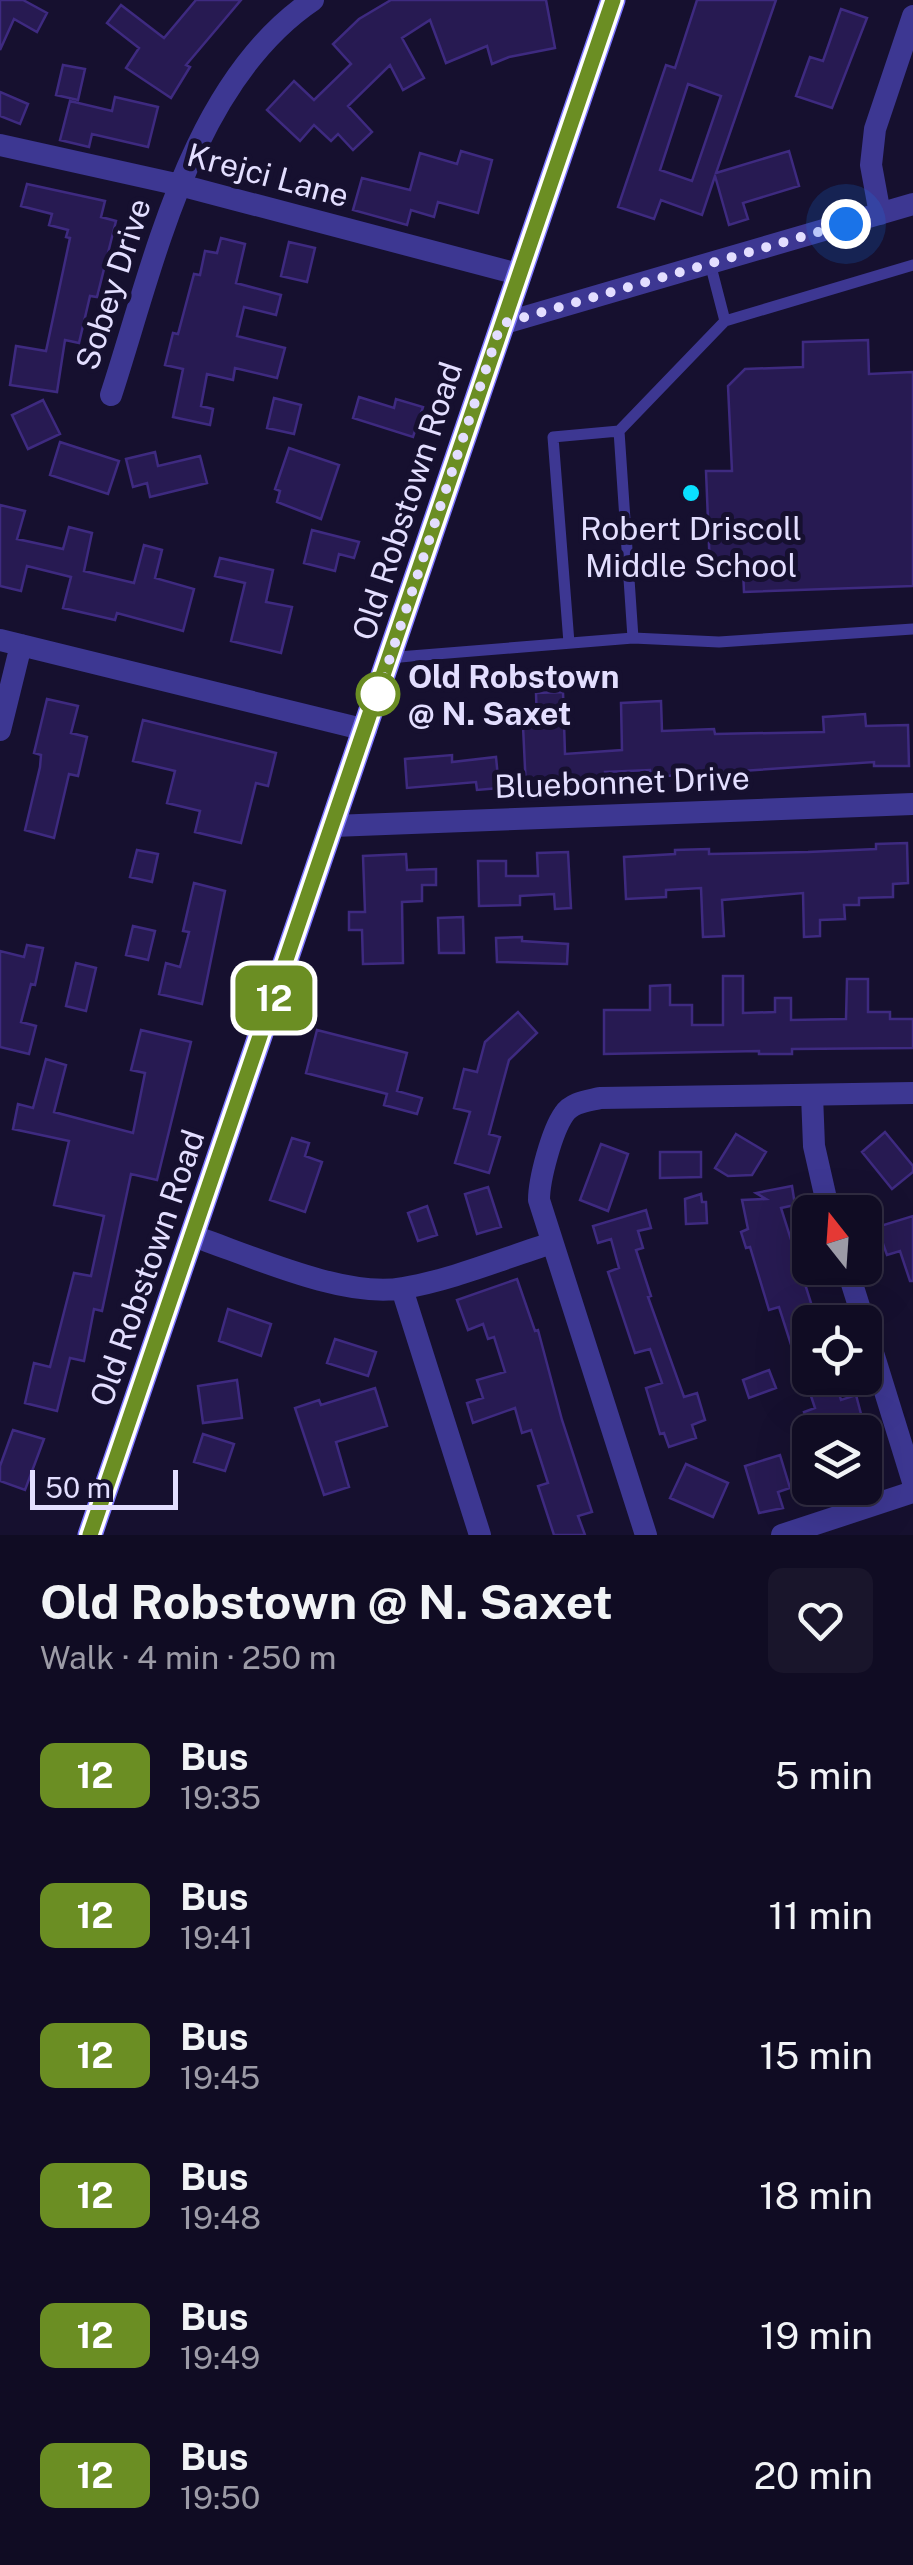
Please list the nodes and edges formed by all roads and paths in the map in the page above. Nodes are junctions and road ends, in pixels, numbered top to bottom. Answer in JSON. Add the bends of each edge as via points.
{"nodes":[{"id":1,"x":312,"y":0,"type":"edge"},
{"id":2,"x":614,"y":0,"type":"edge"},
{"id":3,"x":913,"y":16,"type":"edge"},
{"id":4,"x":0,"y":145,"type":"edge"},
{"id":5,"x":180,"y":185,"type":"junction"},
{"id":6,"x":913,"y":204,"type":"edge"},
{"id":7,"x":880,"y":214,"type":"junction"},
{"id":8,"x":710,"y":263,"type":"junction"},
{"id":9,"x":913,"y":265,"type":"edge"},
{"id":10,"x":518,"y":274,"type":"junction"},
{"id":11,"x":725,"y":320,"type":"junction"},
{"id":12,"x":501,"y":324,"type":"junction"},
{"id":13,"x":111,"y":395,"type":"dead end"},
{"id":14,"x":619,"y":431,"type":"junction"},
{"id":15,"x":913,"y":630,"type":"edge"},
{"id":16,"x":633,"y":638,"type":"junction"},
{"id":17,"x":10,"y":643,"type":"edge"},
{"id":18,"x":569,"y":643,"type":"junction"},
{"id":19,"x":390,"y":658,"type":"junction"},
{"id":20,"x":0,"y":730,"type":"edge"},
{"id":21,"x":366,"y":730,"type":"junction"},
{"id":22,"x":913,"y":804,"type":"edge"},
{"id":23,"x":333,"y":826,"type":"junction"},
{"id":24,"x":913,"y":1093,"type":"edge"},
{"id":25,"x":812,"y":1095,"type":"junction"},
{"id":26,"x":826,"y":1195,"type":"edge"},
{"id":27,"x":193,"y":1236,"type":"junction"},
{"id":28,"x":552,"y":1244,"type":"junction"},
{"id":29,"x":402,"y":1289,"type":"junction"},
{"id":30,"x":882,"y":1383,"type":"edge"},
{"id":31,"x":913,"y":1482,"type":"edge"},
{"id":32,"x":913,"y":1492,"type":"edge"},
{"id":33,"x":90,"y":1535,"type":"edge"},
{"id":34,"x":480,"y":1535,"type":"edge"},
{"id":35,"x":646,"y":1535,"type":"edge"},
{"id":36,"x":782,"y":1535,"type":"edge"}],
"edges":[{"from":1,"to":5,"type":"street","name":"Sobey Drive","via":[[228,90]]},
{"from":2,"to":10,"type":"street","name":"Old Robstown Road"},
{"from":3,"to":7,"type":"street","via":[[875,129],[871,165]]},
{"from":4,"to":5,"type":"street","name":"Krejci Lane"},
{"from":5,"to":10,"type":"street","name":"Krejci Lane"},
{"from":5,"to":13,"type":"street","name":"Sobey Drive"},
{"from":6,"to":7,"type":"street"},
{"from":7,"to":8,"type":"street"},
{"from":8,"to":11,"type":"lane"},
{"from":8,"to":12,"type":"street"},
{"from":9,"to":11,"type":"lane"},
{"from":10,"to":12,"type":"street","name":"Old Robstown Road"},
{"from":11,"to":14,"type":"lane"},
{"from":12,"to":19,"type":"street","name":"Old Robstown Road"},
{"from":14,"to":16,"type":"lane"},
{"from":14,"to":18,"type":"lane","via":[[553,436]]},
{"from":15,"to":16,"type":"lane","via":[[719,642]]},
{"from":16,"to":18,"type":"lane"},
{"from":17,"to":20,"type":"street"},
{"from":17,"to":21,"type":"street"},
{"from":18,"to":19,"type":"lane"},
{"from":19,"to":21,"type":"street","name":"Old Robstown Road"},
{"from":21,"to":23,"type":"street","name":"Old Robstown Road"},
{"from":22,"to":23,"type":"street","name":"Bluebonnet Drive"},
{"from":23,"to":27,"type":"street","name":"Old Robstown Road"},
{"from":24,"to":25,"type":"street"},
{"from":25,"to":26,"type":"street","via":[[814,1146]]},
{"from":25,"to":28,"type":"street","via":[[600,1098],[577,1104],[564,1114],[540,1178]]},
{"from":27,"to":29,"type":"street","via":[[333,1283]]},
{"from":27,"to":33,"type":"street","name":"Old Robstown Road"},
{"from":28,"to":29,"type":"street"},
{"from":28,"to":35,"type":"street"},
{"from":29,"to":34,"type":"street"},
{"from":30,"to":31,"type":"street"},
{"from":32,"to":36,"type":"street"}]}
